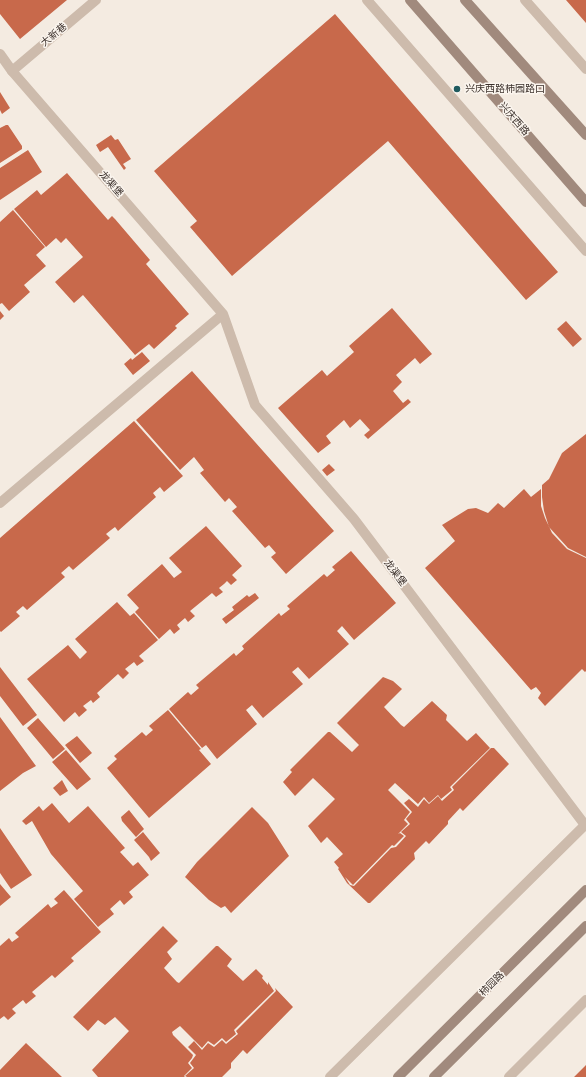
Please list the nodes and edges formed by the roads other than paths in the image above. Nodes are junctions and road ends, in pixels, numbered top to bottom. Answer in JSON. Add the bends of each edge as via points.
{"nodes":[{"id":1,"x":96,"y":0,"type":"edge"},
{"id":2,"x":368,"y":0,"type":"edge"},
{"id":3,"x":410,"y":0,"type":"edge"},
{"id":4,"x":465,"y":0,"type":"edge"},
{"id":5,"x":525,"y":0,"type":"edge"},
{"id":6,"x":0,"y":54,"type":"edge"},
{"id":7,"x":586,"y":69,"type":"edge"},
{"id":8,"x":12,"y":71,"type":"junction"},
{"id":9,"x":586,"y":135,"type":"edge"},
{"id":10,"x":586,"y":202,"type":"edge"},
{"id":11,"x":586,"y":251,"type":"edge"},
{"id":12,"x":223,"y":314,"type":"junction"},
{"id":13,"x":0,"y":503,"type":"edge"},
{"id":14,"x":585,"y":825,"type":"edge"},
{"id":15,"x":586,"y":890,"type":"edge"},
{"id":16,"x":586,"y":926,"type":"edge"},
{"id":17,"x":586,"y":1000,"type":"edge"},
{"id":18,"x":330,"y":1077,"type":"edge"},
{"id":19,"x":398,"y":1077,"type":"edge"},
{"id":20,"x":434,"y":1077,"type":"edge"},
{"id":21,"x":509,"y":1077,"type":"edge"}],
"edges":[{"from":1,"to":8,"type":"street","name":"大新巷"},
{"from":2,"to":11,"type":"street"},
{"from":3,"to":10,"type":"main road","name":"兴庆西路"},
{"from":4,"to":9,"type":"main road"},
{"from":5,"to":7,"type":"street"},
{"from":6,"to":8,"type":"street","name":"龙渠堡"},
{"from":8,"to":12,"type":"street","name":"龙渠堡"},
{"from":12,"to":13,"type":"street"},
{"from":12,"to":14,"type":"street","name":"龙渠堡","via":[[255,405],[354,519]]},
{"from":14,"to":18,"type":"street"},
{"from":15,"to":19,"type":"main road","name":"柿园路"},
{"from":16,"to":20,"type":"main road"},
{"from":17,"to":21,"type":"street"}]}
